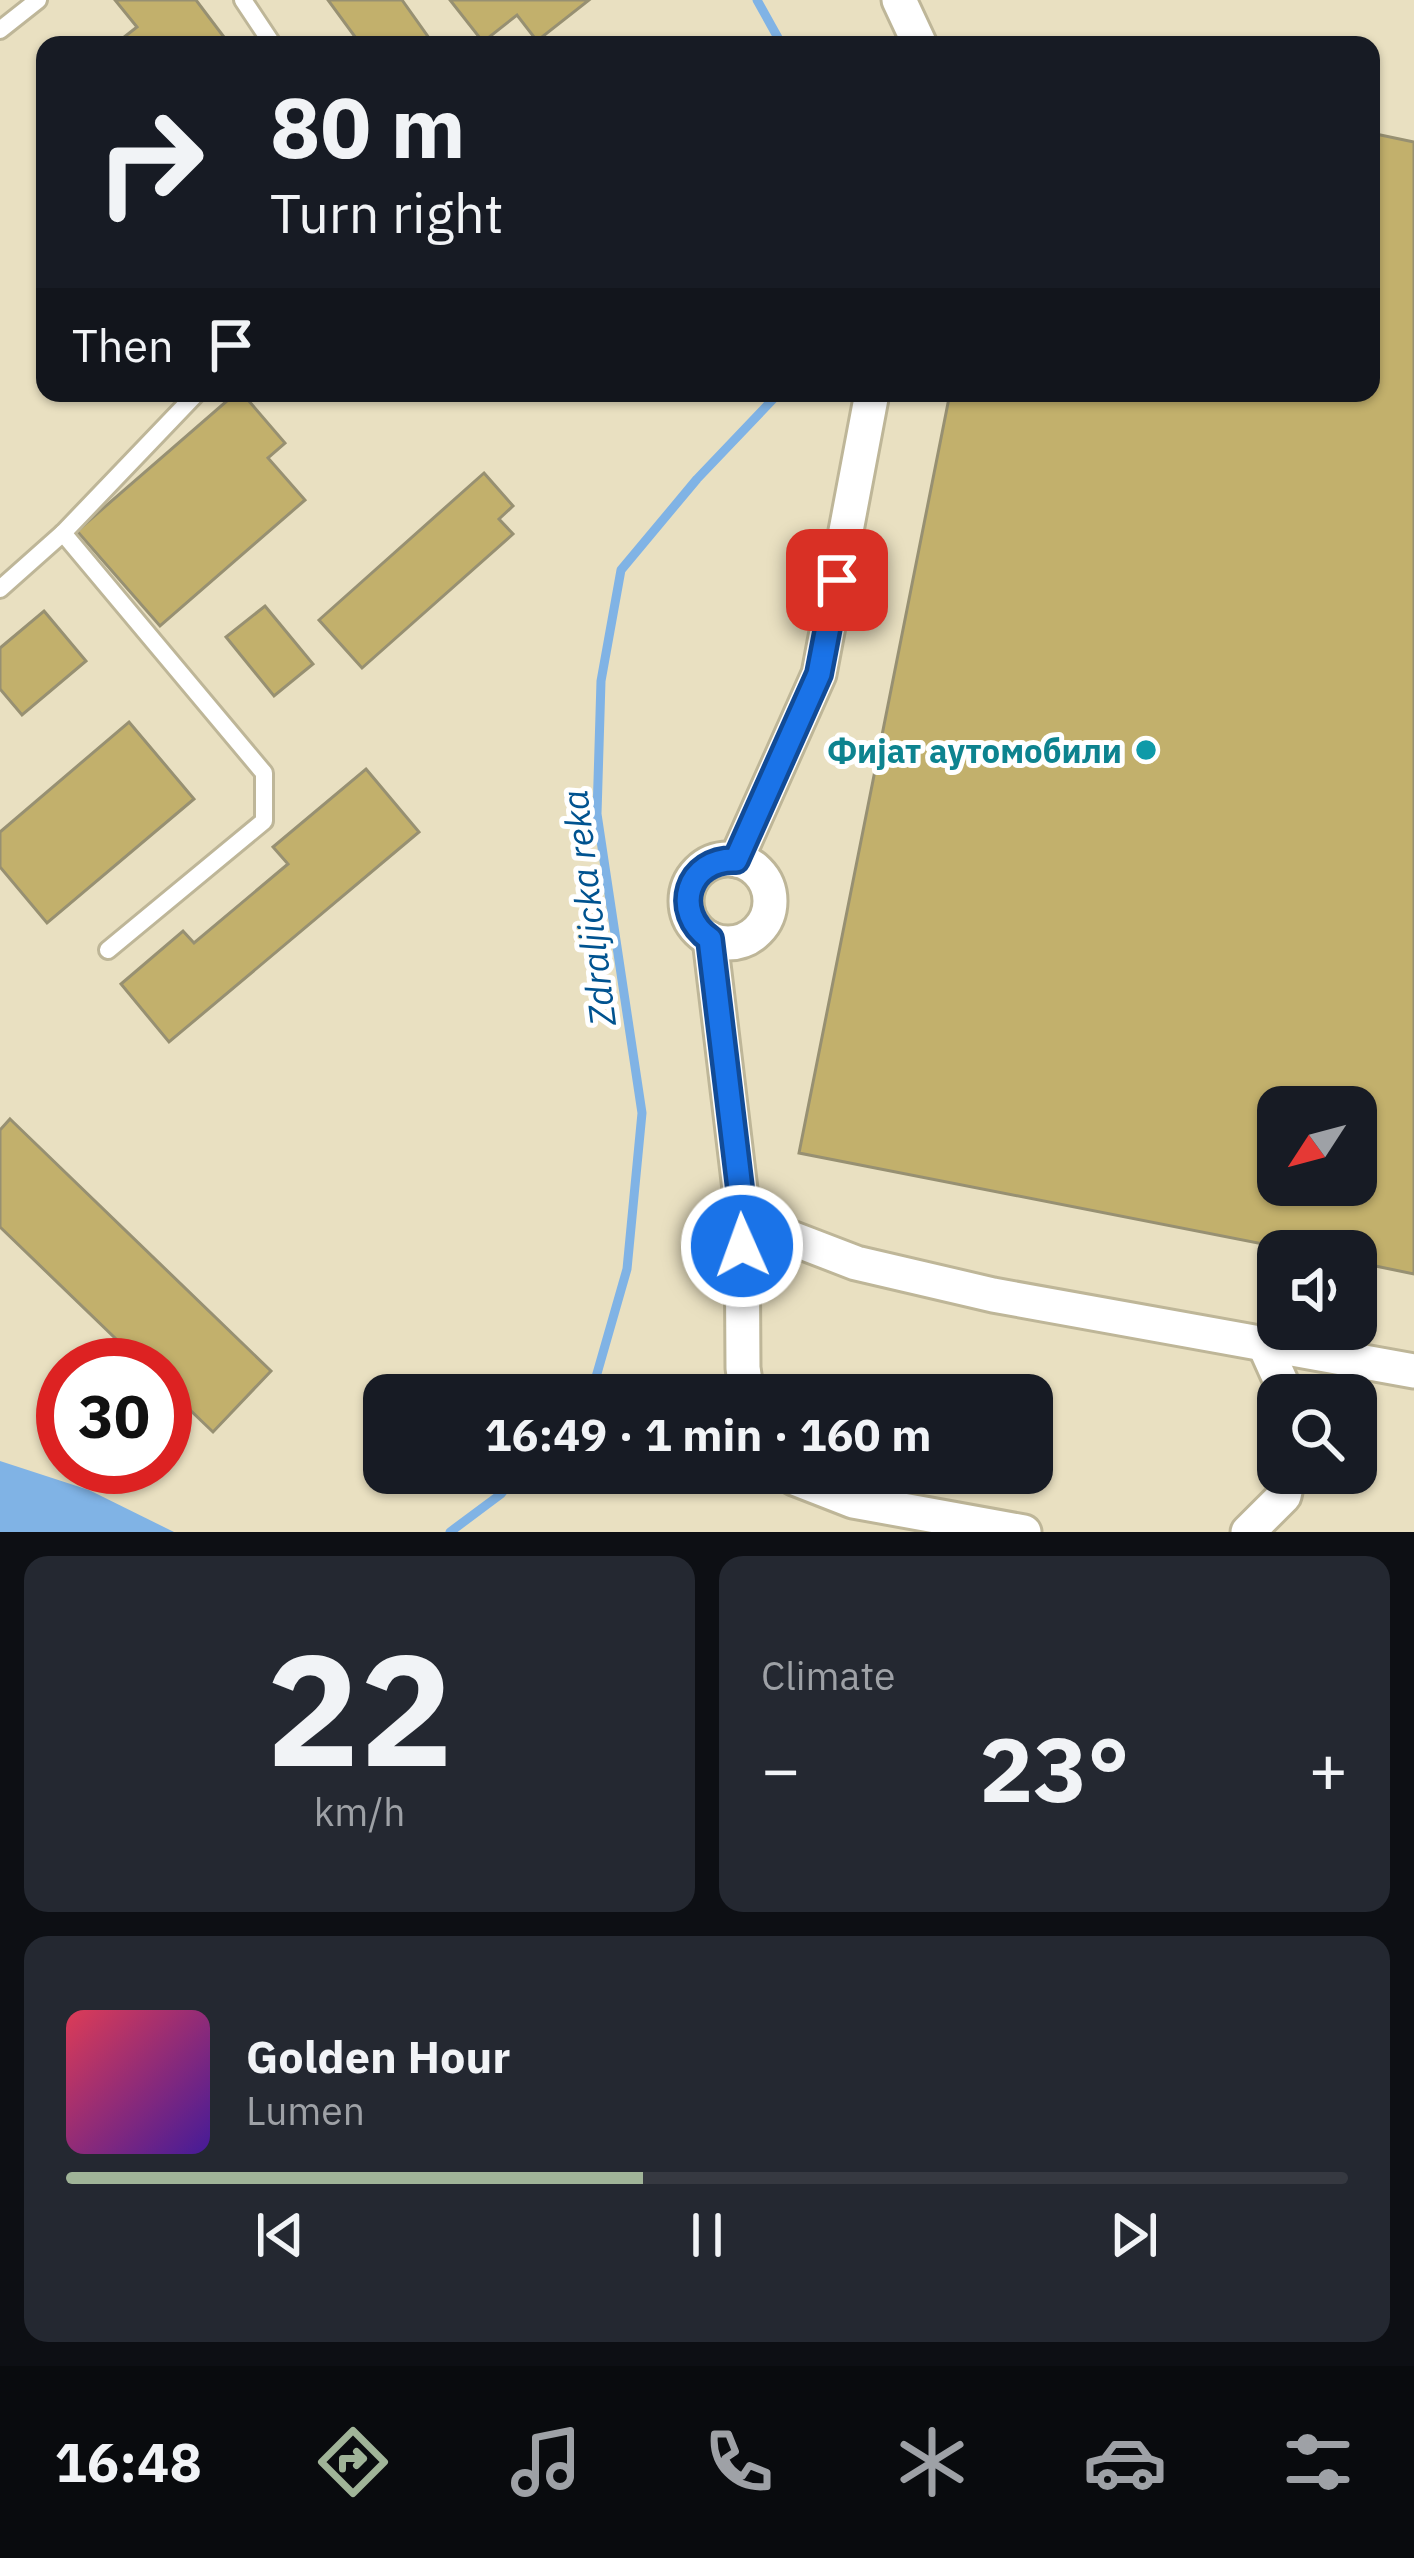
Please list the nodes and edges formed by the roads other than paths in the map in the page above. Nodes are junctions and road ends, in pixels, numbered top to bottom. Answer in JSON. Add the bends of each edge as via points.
{"nodes":[{"id":1,"x":38,"y":0,"type":"edge"},
{"id":2,"x":243,"y":0,"type":"edge"},
{"id":3,"x":899,"y":0,"type":"edge"},
{"id":4,"x":0,"y":30,"type":"edge"},
{"id":5,"x":267,"y":36,"type":"edge"},
{"id":6,"x":916,"y":36,"type":"edge"},
{"id":7,"x":188,"y":402,"type":"edge"},
{"id":8,"x":870,"y":402,"type":"edge"},
{"id":9,"x":63,"y":532,"type":"junction"},
{"id":10,"x":0,"y":589,"type":"edge"},
{"id":11,"x":736,"y":860,"type":"junction"},
{"id":12,"x":710,"y":939,"type":"junction"},
{"id":13,"x":108,"y":950,"type":"dead end"},
{"id":14,"x":742,"y":1205,"type":"junction"},
{"id":15,"x":1257,"y":1343,"type":"edge"},
{"id":16,"x":1297,"y":1350,"type":"edge"},
{"id":17,"x":1414,"y":1371,"type":"edge"},
{"id":18,"x":743,"y":1374,"type":"edge"},
{"id":19,"x":835,"y":1494,"type":"edge"},
{"id":20,"x":1284,"y":1494,"type":"edge"},
{"id":21,"x":1024,"y":1532,"type":"edge"},
{"id":22,"x":1248,"y":1532,"type":"edge"}],
"edges":[{"from":1,"to":4,"type":"lane"},
{"from":2,"to":5,"type":"lane"},
{"from":3,"to":6,"type":"street"},
{"from":7,"to":9,"type":"lane"},
{"from":8,"to":11,"type":"street","via":[[819,674]]},
{"from":9,"to":10,"type":"lane"},
{"from":9,"to":13,"type":"lane","via":[[265,773],[264,821]]},
{"from":11,"to":12,"type":"street","via":[[699,872],[686,895],[691,921]]},
{"from":11,"to":12,"type":"street","via":[[760,874],[768,914],[751,937]]},
{"from":12,"to":14,"type":"street"},
{"from":14,"to":15,"type":"street","via":[[757,1225],[856,1263]]},
{"from":14,"to":18,"type":"street"},
{"from":16,"to":17,"type":"street"},
{"from":19,"to":21,"type":"street"},
{"from":20,"to":22,"type":"street"}]}
